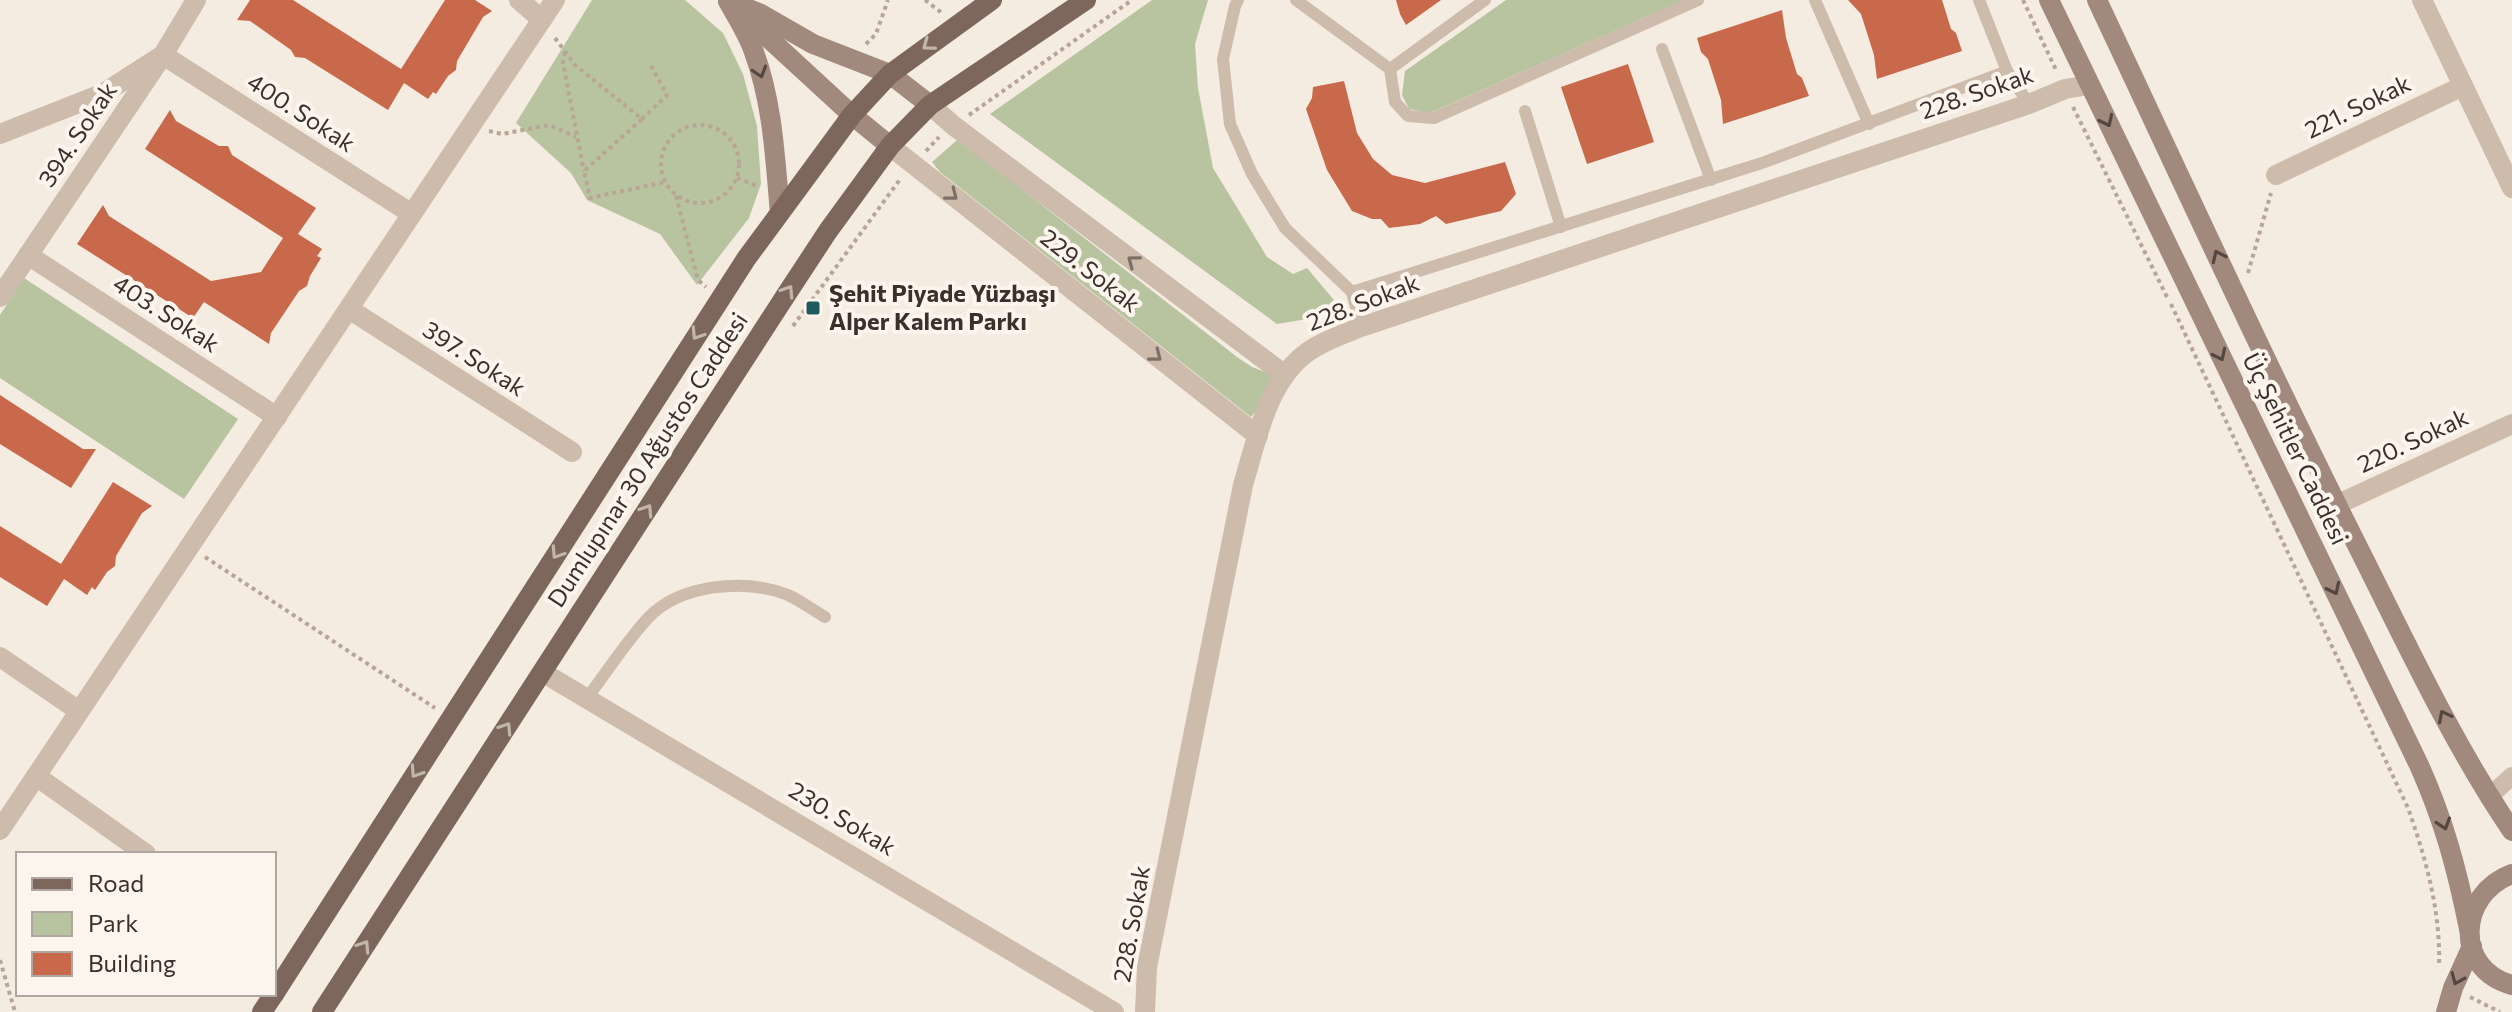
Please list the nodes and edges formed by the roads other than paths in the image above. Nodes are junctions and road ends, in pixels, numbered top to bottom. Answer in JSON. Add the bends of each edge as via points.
{"nodes":[{"id":1,"x":196,"y":0,"type":"edge"},
{"id":2,"x":519,"y":0,"type":"edge"},
{"id":3,"x":555,"y":0,"type":"edge"},
{"id":4,"x":992,"y":0,"type":"edge"},
{"id":5,"x":1086,"y":0,"type":"edge"},
{"id":6,"x":1238,"y":0,"type":"edge"},
{"id":7,"x":1296,"y":0,"type":"edge"},
{"id":8,"x":1485,"y":0,"type":"edge"},
{"id":9,"x":1698,"y":0,"type":"edge"},
{"id":10,"x":1815,"y":0,"type":"edge"},
{"id":11,"x":1979,"y":0,"type":"edge"},
{"id":12,"x":2049,"y":0,"type":"edge"},
{"id":13,"x":2097,"y":0,"type":"edge"},
{"id":14,"x":2422,"y":0,"type":"edge"},
{"id":15,"x":728,"y":1,"type":"edge"},
{"id":16,"x":542,"y":20,"type":"junction"},
{"id":17,"x":1662,"y":49,"type":"dead end"},
{"id":18,"x":163,"y":55,"type":"junction"},
{"id":19,"x":1390,"y":69,"type":"junction"},
{"id":20,"x":2007,"y":71,"type":"junction"},
{"id":21,"x":890,"y":74,"type":"junction"},
{"id":22,"x":2089,"y":85,"type":"junction"},
{"id":23,"x":2463,"y":86,"type":"junction"},
{"id":24,"x":2029,"y":104,"type":"junction"},
{"id":25,"x":930,"y":105,"type":"junction"},
{"id":26,"x":1525,"y":111,"type":"dead end"},
{"id":27,"x":852,"y":115,"type":"junction"},
{"id":28,"x":1869,"y":124,"type":"junction"},
{"id":29,"x":0,"y":134,"type":"edge"},
{"id":30,"x":890,"y":146,"type":"junction"},
{"id":31,"x":2276,"y":175,"type":"road end"},
{"id":32,"x":1711,"y":180,"type":"junction"},
{"id":33,"x":2512,"y":188,"type":"edge"},
{"id":34,"x":780,"y":213,"type":"junction"},
{"id":35,"x":412,"y":214,"type":"junction"},
{"id":36,"x":1561,"y":227,"type":"junction"},
{"id":37,"x":28,"y":255,"type":"junction"},
{"id":38,"x":1352,"y":292,"type":"junction"},
{"id":39,"x":0,"y":297,"type":"edge"},
{"id":40,"x":349,"y":309,"type":"junction"},
{"id":41,"x":1361,"y":327,"type":"junction"},
{"id":42,"x":1285,"y":375,"type":"junction"},
{"id":43,"x":277,"y":417,"type":"junction"},
{"id":44,"x":2512,"y":424,"type":"edge"},
{"id":45,"x":1258,"y":436,"type":"junction"},
{"id":46,"x":572,"y":452,"type":"dead end"},
{"id":47,"x":2336,"y":505,"type":"junction"},
{"id":48,"x":825,"y":617,"type":"dead end"},
{"id":49,"x":0,"y":657,"type":"edge"},
{"id":50,"x":542,"y":672,"type":"junction"},
{"id":51,"x":587,"y":698,"type":"junction"},
{"id":52,"x":79,"y":711,"type":"junction"},
{"id":53,"x":36,"y":776,"type":"junction"},
{"id":54,"x":2512,"y":776,"type":"edge"},
{"id":55,"x":2489,"y":797,"type":"junction"},
{"id":56,"x":0,"y":830,"type":"edge"},
{"id":57,"x":2512,"y":831,"type":"edge"},
{"id":58,"x":143,"y":852,"type":"edge"},
{"id":59,"x":2512,"y":874,"type":"edge"},
{"id":60,"x":2470,"y":938,"type":"junction"},
{"id":61,"x":2512,"y":985,"type":"edge"},
{"id":62,"x":276,"y":991,"type":"edge"},
{"id":63,"x":322,"y":1012,"type":"edge"},
{"id":64,"x":1114,"y":1012,"type":"edge"},
{"id":65,"x":1145,"y":1012,"type":"edge"},
{"id":66,"x":2446,"y":1012,"type":"edge"}],
"edges":[{"from":1,"to":18,"type":"street","name":"394. Sokak"},
{"from":2,"to":16,"type":"street"},
{"from":3,"to":16,"type":"street"},
{"from":4,"to":21,"type":"main road","name":"Dumlupınar 30 Ağustos Caddesi","one_way":true},
{"from":5,"to":25,"type":"main road","name":"Dumlupınar 30 Ağustos Caddesi"},
{"from":6,"to":38,"type":"lane","via":[[1223,59],[1230,124],[1285,228]]},
{"from":7,"to":19,"type":"lane"},
{"from":8,"to":19,"type":"lane"},
{"from":9,"to":19,"type":"lane","via":[[1434,118],[1408,116],[1395,102]]},
{"from":10,"to":28,"type":"lane"},
{"from":11,"to":20,"type":"lane"},
{"from":12,"to":22,"type":"main road","name":"Üç Şehitler Caddesi"},
{"from":47,"to":13,"type":"main road","name":"Üç Şehitler Caddesi","one_way":true},
{"from":14,"to":23,"type":"street"},
{"from":15,"to":21,"type":"main road","via":[[813,44]]},
{"from":15,"to":27,"type":"main road"},
{"from":15,"to":34,"type":"main road","one_way":true,"via":[[764,84]]},
{"from":16,"to":35,"type":"street"},
{"from":17,"to":32,"type":"lane"},
{"from":18,"to":29,"type":"street","via":[[104,93]]},
{"from":18,"to":35,"type":"street","name":"400. Sokak"},
{"from":18,"to":37,"type":"street","name":"394. Sokak"},
{"from":20,"to":24,"type":"lane"},
{"from":20,"to":28,"type":"lane"},
{"from":21,"to":25,"type":"main road"},
{"from":21,"to":27,"type":"main road","name":"Dumlupınar 30 Ağustos Caddesi"},
{"from":22,"to":24,"type":"street","name":"228. Sokak"},
{"from":22,"to":60,"type":"main road","name":"Üç Şehitler Caddesi","one_way":true,"via":[[2438,806],[2455,857]]},
{"from":23,"to":31,"type":"street","name":"221. Sokak"},
{"from":23,"to":33,"type":"street"},
{"from":24,"to":41,"type":"street","name":"228. Sokak"},
{"from":25,"to":30,"type":"main road","name":"Dumlupınar 30 Ağustos Caddesi"},
{"from":42,"to":25,"type":"street","name":"229. Sokak","one_way":true},
{"from":26,"to":36,"type":"lane"},
{"from":27,"to":30,"type":"main road"},
{"from":27,"to":34,"type":"main road","name":"Dumlupınar 30 Ağustos Caddesi"},
{"from":28,"to":32,"type":"lane"},
{"from":30,"to":45,"type":"street","name":"229. Sokak","one_way":true},
{"from":50,"to":30,"type":"main road","name":"Dumlupınar 30 Ağustos Caddesi","one_way":true,"via":[[794,282]]},
{"from":32,"to":36,"type":"lane"},
{"from":34,"to":62,"type":"main road","name":"Dumlupınar 30 Ağustos Caddesi","one_way":true,"via":[[720,298]]},
{"from":35,"to":40,"type":"street"},
{"from":36,"to":38,"type":"lane"},
{"from":37,"to":39,"type":"street","name":"394. Sokak"},
{"from":37,"to":43,"type":"street","name":"403. Sokak"},
{"from":38,"to":41,"type":"lane"},
{"from":40,"to":43,"type":"street"},
{"from":40,"to":46,"type":"street","name":"397. Sokak"},
{"from":41,"to":42,"type":"street","name":"228. Sokak","via":[[1308,352]]},
{"from":42,"to":45,"type":"street","name":"228. Sokak"},
{"from":43,"to":52,"type":"street"},
{"from":44,"to":47,"type":"street","name":"220. Sokak"},
{"from":45,"to":65,"type":"street","name":"228. Sokak","via":[[1243,485],[1147,967]]},
{"from":55,"to":47,"type":"main road","name":"Üç Şehitler Caddesi","one_way":true},
{"from":48,"to":51,"type":"lane","via":[[787,595],[744,586],[715,586],[673,598],[648,617]]},
{"from":49,"to":52,"type":"street"},
{"from":50,"to":51,"type":"street","name":"230. Sokak"},
{"from":63,"to":50,"type":"main road","name":"Dumlupınar 30 Ağustos Caddesi","one_way":true},
{"from":51,"to":64,"type":"street","name":"230. Sokak"},
{"from":52,"to":53,"type":"street"},
{"from":53,"to":56,"type":"street"},
{"from":53,"to":58,"type":"street"},
{"from":54,"to":55,"type":"street"},
{"from":55,"to":57,"type":"main road","name":"Üç Şehitler Caddesi"},
{"from":59,"to":60,"type":"main road","via":[[2481,895],[2472,911]]},
{"from":60,"to":61,"type":"main road","via":[[2480,962]]},
{"from":60,"to":66,"type":"main road","one_way":true}]}
